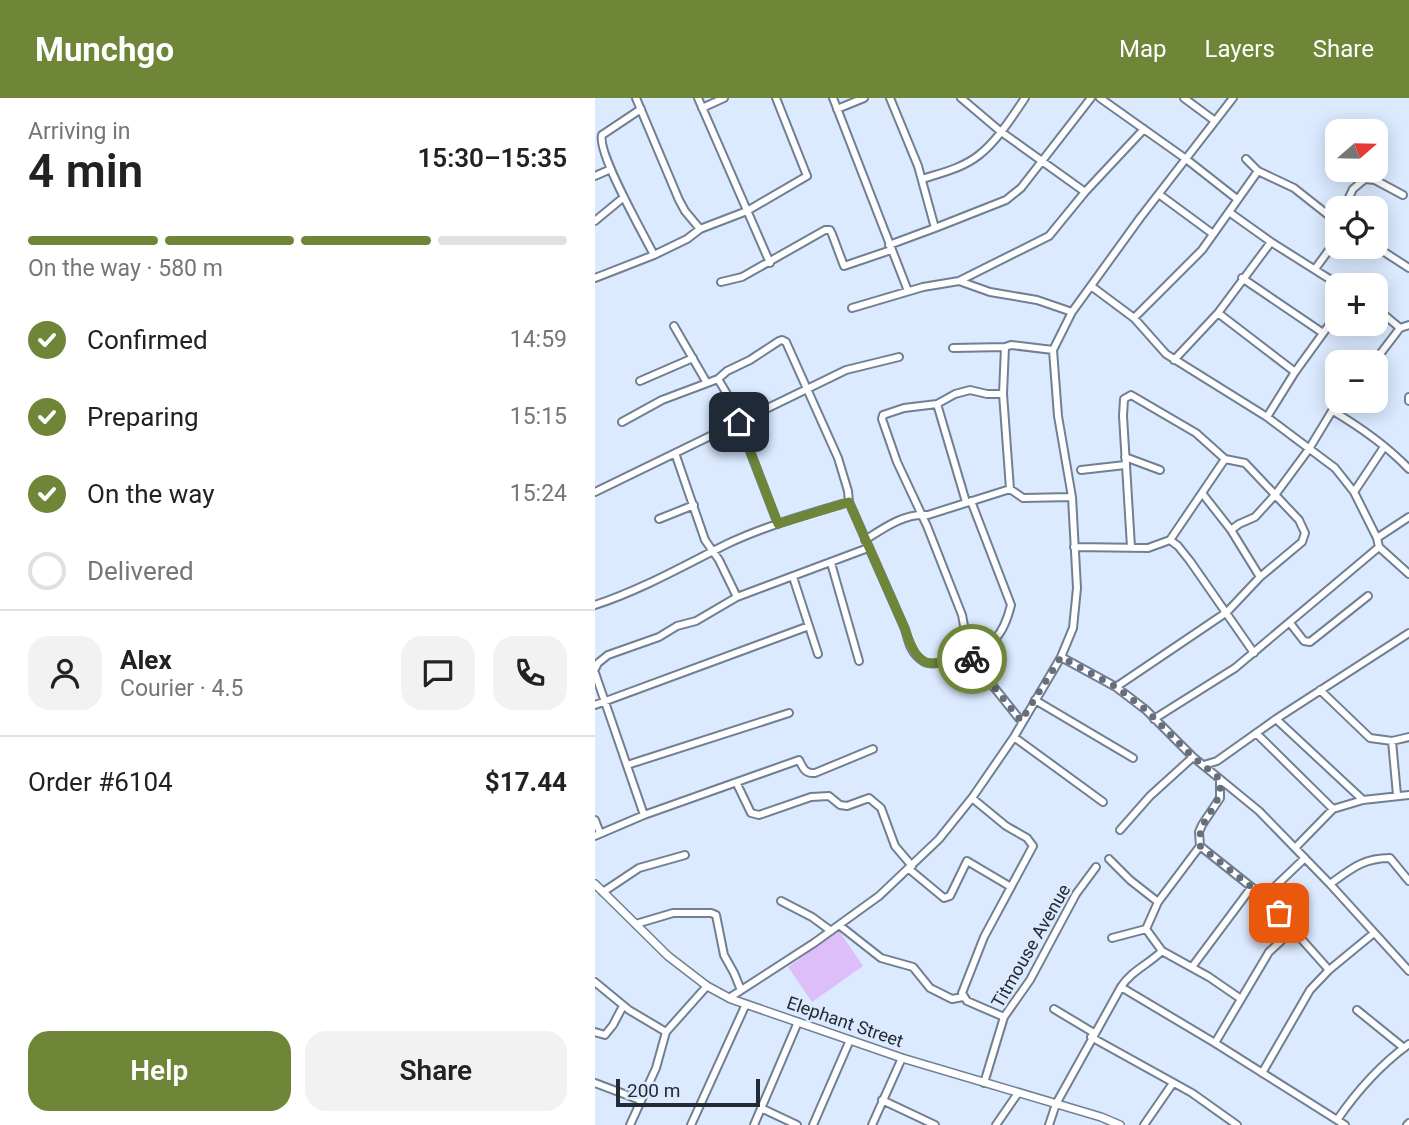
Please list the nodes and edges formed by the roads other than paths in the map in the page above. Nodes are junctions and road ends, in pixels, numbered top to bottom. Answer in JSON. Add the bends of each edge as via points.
{"nodes":[{"id":1,"x":636,"y":98,"type":"edge"},
{"id":2,"x":698,"y":98,"type":"edge"},
{"id":3,"x":724,"y":98,"type":"edge"},
{"id":4,"x":776,"y":98,"type":"edge"},
{"id":5,"x":833,"y":98,"type":"edge"},
{"id":6,"x":864,"y":98,"type":"edge"},
{"id":7,"x":890,"y":98,"type":"edge"},
{"id":8,"x":961,"y":98,"type":"edge"},
{"id":9,"x":1025,"y":98,"type":"edge"},
{"id":10,"x":1091,"y":98,"type":"edge"},
{"id":11,"x":1100,"y":98,"type":"edge"},
{"id":12,"x":1184,"y":98,"type":"edge"},
{"id":13,"x":1233,"y":98,"type":"edge"},
{"id":14,"x":702,"y":108,"type":"junction"},
{"id":15,"x":641,"y":109,"type":"junction"},
{"id":16,"x":837,"y":109,"type":"junction"},
{"id":17,"x":1215,"y":121,"type":"junction"},
{"id":18,"x":1144,"y":129,"type":"junction"},
{"id":19,"x":1000,"y":131,"type":"junction"},
{"id":20,"x":1186,"y":159,"type":"junction"},
{"id":21,"x":1246,"y":159,"type":"dead end"},
{"id":22,"x":1042,"y":162,"type":"junction"},
{"id":23,"x":611,"y":169,"type":"junction"},
{"id":24,"x":1258,"y":171,"type":"junction"},
{"id":25,"x":595,"y":176,"type":"edge"},
{"id":26,"x":922,"y":179,"type":"junction"},
{"id":27,"x":1085,"y":192,"type":"junction"},
{"id":28,"x":1160,"y":195,"type":"junction"},
{"id":29,"x":1403,"y":195,"type":"dead end"},
{"id":30,"x":1350,"y":196,"type":"edge"},
{"id":31,"x":624,"y":197,"type":"junction"},
{"id":32,"x":1237,"y":199,"type":"junction"},
{"id":33,"x":747,"y":211,"type":"junction"},
{"id":34,"x":1229,"y":212,"type":"junction"},
{"id":35,"x":1325,"y":212,"type":"edge"},
{"id":36,"x":595,"y":221,"type":"edge"},
{"id":37,"x":935,"y":228,"type":"junction"},
{"id":38,"x":700,"y":229,"type":"junction"},
{"id":39,"x":1213,"y":234,"type":"junction"},
{"id":40,"x":1271,"y":242,"type":"junction"},
{"id":41,"x":890,"y":248,"type":"junction"},
{"id":42,"x":654,"y":255,"type":"junction"},
{"id":43,"x":1325,"y":255,"type":"edge"},
{"id":44,"x":1388,"y":255,"type":"edge"},
{"id":45,"x":770,"y":263,"type":"junction"},
{"id":46,"x":1409,"y":268,"type":"edge"},
{"id":47,"x":1315,"y":269,"type":"junction"},
{"id":48,"x":1325,"y":276,"type":"edge"},
{"id":49,"x":595,"y":278,"type":"edge"},
{"id":50,"x":1243,"y":278,"type":"junction"},
{"id":51,"x":959,"y":281,"type":"junction"},
{"id":52,"x":721,"y":282,"type":"dead end"},
{"id":53,"x":1091,"y":286,"type":"junction"},
{"id":54,"x":908,"y":291,"type":"junction"},
{"id":55,"x":852,"y":308,"type":"dead end"},
{"id":56,"x":1072,"y":312,"type":"junction"},
{"id":57,"x":1218,"y":313,"type":"junction"},
{"id":58,"x":1133,"y":318,"type":"junction"},
{"id":59,"x":1388,"y":318,"type":"edge"},
{"id":60,"x":1409,"y":324,"type":"edge"},
{"id":61,"x":674,"y":326,"type":"dead end"},
{"id":62,"x":1400,"y":328,"type":"junction"},
{"id":63,"x":1325,"y":330,"type":"edge"},
{"id":64,"x":1323,"y":333,"type":"junction"},
{"id":65,"x":1005,"y":347,"type":"junction"},
{"id":66,"x":953,"y":348,"type":"dead end"},
{"id":67,"x":1053,"y":350,"type":"junction"},
{"id":68,"x":1383,"y":350,"type":"edge"},
{"id":69,"x":694,"y":358,"type":"junction"},
{"id":70,"x":899,"y":358,"type":"dead end"},
{"id":71,"x":1174,"y":360,"type":"junction"},
{"id":72,"x":1295,"y":372,"type":"junction"},
{"id":73,"x":718,"y":379,"type":"junction"},
{"id":74,"x":640,"y":381,"type":"dead end"},
{"id":75,"x":707,"y":383,"type":"junction"},
{"id":76,"x":808,"y":389,"type":"junction"},
{"id":77,"x":1003,"y":394,"type":"junction"},
{"id":78,"x":937,"y":404,"type":"junction"},
{"id":79,"x":1332,"y":413,"type":"edge"},
{"id":80,"x":1336,"y":413,"type":"edge"},
{"id":81,"x":1267,"y":417,"type":"junction"},
{"id":82,"x":622,"y":422,"type":"dead end"},
{"id":83,"x":739,"y":422,"type":"junction"},
{"id":84,"x":1384,"y":447,"type":"junction"},
{"id":85,"x":1309,"y":449,"type":"junction"},
{"id":86,"x":675,"y":453,"type":"junction"},
{"id":87,"x":1125,"y":457,"type":"junction"},
{"id":88,"x":1225,"y":459,"type":"junction"},
{"id":89,"x":1125,"y":465,"type":"junction"},
{"id":90,"x":1409,"y":469,"type":"edge"},
{"id":91,"x":1081,"y":470,"type":"dead end"},
{"id":92,"x":1160,"y":470,"type":"dead end"},
{"id":93,"x":1010,"y":489,"type":"junction"},
{"id":94,"x":595,"y":492,"type":"edge"},
{"id":95,"x":1354,"y":492,"type":"junction"},
{"id":96,"x":1202,"y":493,"type":"junction"},
{"id":97,"x":1275,"y":495,"type":"junction"},
{"id":98,"x":1072,"y":497,"type":"junction"},
{"id":99,"x":969,"y":501,"type":"junction"},
{"id":100,"x":849,"y":502,"type":"junction"},
{"id":101,"x":694,"y":505,"type":"junction"},
{"id":102,"x":919,"y":514,"type":"junction"},
{"id":103,"x":1409,"y":517,"type":"edge"},
{"id":104,"x":659,"y":519,"type":"dead end"},
{"id":105,"x":778,"y":524,"type":"junction"},
{"id":106,"x":1231,"y":530,"type":"junction"},
{"id":107,"x":1377,"y":538,"type":"junction"},
{"id":108,"x":865,"y":540,"type":"junction"},
{"id":109,"x":1170,"y":540,"type":"junction"},
{"id":110,"x":1074,"y":547,"type":"junction"},
{"id":111,"x":1131,"y":547,"type":"junction"},
{"id":112,"x":1378,"y":547,"type":"junction"},
{"id":113,"x":868,"y":548,"type":"junction"},
{"id":114,"x":713,"y":551,"type":"junction"},
{"id":115,"x":831,"y":563,"type":"junction"},
{"id":116,"x":1409,"y":574,"type":"edge"},
{"id":117,"x":793,"y":577,"type":"junction"},
{"id":118,"x":1260,"y":577,"type":"junction"},
{"id":119,"x":1368,"y":596,"type":"dead end"},
{"id":120,"x":737,"y":597,"type":"junction"},
{"id":121,"x":595,"y":605,"type":"edge"},
{"id":122,"x":1227,"y":612,"type":"junction"},
{"id":123,"x":1290,"y":623,"type":"junction"},
{"id":124,"x":809,"y":626,"type":"junction"},
{"id":125,"x":1406,"y":635,"type":"edge"},
{"id":126,"x":1409,"y":644,"type":"edge"},
{"id":127,"x":969,"y":652,"type":"junction"},
{"id":128,"x":1254,"y":653,"type":"junction"},
{"id":129,"x":818,"y":654,"type":"dead end"},
{"id":130,"x":1061,"y":657,"type":"junction"},
{"id":131,"x":859,"y":661,"type":"dead end"},
{"id":132,"x":595,"y":671,"type":"edge"},
{"id":133,"x":1116,"y":687,"type":"junction"},
{"id":134,"x":1320,"y":690,"type":"junction"},
{"id":135,"x":1035,"y":700,"type":"junction"},
{"id":136,"x":603,"y":702,"type":"junction"},
{"id":137,"x":595,"y":705,"type":"edge"},
{"id":138,"x":789,"y":713,"type":"dead end"},
{"id":139,"x":1154,"y":719,"type":"junction"},
{"id":140,"x":1276,"y":719,"type":"junction"},
{"id":141,"x":1021,"y":721,"type":"junction"},
{"id":142,"x":1256,"y":733,"type":"junction"},
{"id":143,"x":1014,"y":737,"type":"junction"},
{"id":144,"x":1409,"y":737,"type":"edge"},
{"id":145,"x":1392,"y":741,"type":"junction"},
{"id":146,"x":873,"y":749,"type":"dead end"},
{"id":147,"x":1193,"y":757,"type":"junction"},
{"id":148,"x":1133,"y":758,"type":"dead end"},
{"id":149,"x":1217,"y":761,"type":"junction"},
{"id":150,"x":627,"y":765,"type":"junction"},
{"id":151,"x":1205,"y":765,"type":"junction"},
{"id":152,"x":1218,"y":776,"type":"junction"},
{"id":153,"x":737,"y":784,"type":"junction"},
{"id":154,"x":1397,"y":795,"type":"junction"},
{"id":155,"x":1409,"y":795,"type":"edge"},
{"id":156,"x":972,"y":798,"type":"junction"},
{"id":157,"x":1363,"y":800,"type":"junction"},
{"id":158,"x":1103,"y":802,"type":"dead end"},
{"id":159,"x":1333,"y":809,"type":"junction"},
{"id":160,"x":644,"y":815,"type":"junction"},
{"id":161,"x":595,"y":820,"type":"edge"},
{"id":162,"x":1120,"y":830,"type":"dead end"},
{"id":163,"x":598,"y":834,"type":"edge"},
{"id":164,"x":1200,"y":846,"type":"junction"},
{"id":165,"x":1296,"y":848,"type":"junction"},
{"id":166,"x":685,"y":855,"type":"dead end"},
{"id":167,"x":1305,"y":858,"type":"junction"},
{"id":168,"x":1109,"y":859,"type":"dead end"},
{"id":169,"x":910,"y":867,"type":"junction"},
{"id":170,"x":1096,"y":867,"type":"dead end"},
{"id":171,"x":1409,"y":881,"type":"edge"},
{"id":172,"x":595,"y":884,"type":"edge"},
{"id":173,"x":1330,"y":884,"type":"junction"},
{"id":174,"x":1011,"y":887,"type":"junction"},
{"id":175,"x":1251,"y":888,"type":"junction"},
{"id":176,"x":603,"y":892,"type":"junction"},
{"id":177,"x":1264,"y":897,"type":"junction"},
{"id":178,"x":781,"y":901,"type":"dead end"},
{"id":179,"x":1158,"y":902,"type":"junction"},
{"id":180,"x":636,"y":925,"type":"junction"},
{"id":181,"x":839,"y":925,"type":"junction"},
{"id":182,"x":1146,"y":929,"type":"junction"},
{"id":183,"x":1294,"y":929,"type":"junction"},
{"id":184,"x":831,"y":931,"type":"junction"},
{"id":185,"x":1374,"y":933,"type":"junction"},
{"id":186,"x":1112,"y":939,"type":"dead end"},
{"id":187,"x":1162,"y":951,"type":"junction"},
{"id":188,"x":1192,"y":967,"type":"junction"},
{"id":189,"x":1329,"y":970,"type":"junction"},
{"id":190,"x":1409,"y":971,"type":"edge"},
{"id":191,"x":595,"y":982,"type":"edge"},
{"id":192,"x":707,"y":986,"type":"junction"},
{"id":193,"x":1121,"y":987,"type":"junction"},
{"id":194,"x":741,"y":990,"type":"junction"},
{"id":195,"x":963,"y":997,"type":"junction"},
{"id":196,"x":729,"y":998,"type":"junction"},
{"id":197,"x":1241,"y":999,"type":"junction"},
{"id":198,"x":746,"y":1004,"type":"junction"},
{"id":199,"x":623,"y":1006,"type":"junction"},
{"id":200,"x":1054,"y":1009,"type":"dead end"},
{"id":201,"x":1357,"y":1010,"type":"dead end"},
{"id":202,"x":1004,"y":1017,"type":"junction"},
{"id":203,"x":798,"y":1022,"type":"junction"},
{"id":204,"x":595,"y":1032,"type":"edge"},
{"id":205,"x":666,"y":1032,"type":"junction"},
{"id":206,"x":1093,"y":1035,"type":"junction"},
{"id":207,"x":850,"y":1040,"type":"junction"},
{"id":208,"x":1215,"y":1043,"type":"junction"},
{"id":209,"x":1407,"y":1046,"type":"edge"},
{"id":210,"x":902,"y":1058,"type":"junction"},
{"id":211,"x":1262,"y":1073,"type":"junction"},
{"id":212,"x":595,"y":1083,"type":"edge"},
{"id":213,"x":985,"y":1083,"type":"junction"},
{"id":214,"x":1173,"y":1083,"type":"junction"},
{"id":215,"x":1018,"y":1093,"type":"junction"},
{"id":216,"x":640,"y":1100,"type":"junction"},
{"id":217,"x":882,"y":1100,"type":"junction"},
{"id":218,"x":1056,"y":1104,"type":"junction"},
{"id":219,"x":761,"y":1108,"type":"junction"},
{"id":220,"x":1337,"y":1120,"type":"junction"},
{"id":221,"x":1100,"y":1121,"type":"edge"},
{"id":222,"x":630,"y":1125,"type":"edge"},
{"id":223,"x":691,"y":1125,"type":"edge"},
{"id":224,"x":754,"y":1125,"type":"edge"},
{"id":225,"x":797,"y":1125,"type":"edge"},
{"id":226,"x":813,"y":1125,"type":"edge"},
{"id":227,"x":872,"y":1125,"type":"edge"},
{"id":228,"x":935,"y":1125,"type":"edge"},
{"id":229,"x":996,"y":1125,"type":"edge"},
{"id":230,"x":1049,"y":1125,"type":"edge"},
{"id":231,"x":1120,"y":1125,"type":"edge"},
{"id":232,"x":1144,"y":1125,"type":"edge"},
{"id":233,"x":1237,"y":1125,"type":"edge"},
{"id":234,"x":1345,"y":1125,"type":"edge"}],
"edges":[{"from":1,"to":15,"type":"street"},
{"from":2,"to":14,"type":"street"},
{"from":3,"to":14,"type":"street"},
{"from":4,"to":33,"type":"street","via":[[807,176]]},
{"from":5,"to":16,"type":"street"},
{"from":6,"to":16,"type":"street"},
{"from":7,"to":26,"type":"street"},
{"from":8,"to":19,"type":"street"},
{"from":9,"to":19,"type":"street"},
{"from":10,"to":22,"type":"street"},
{"from":11,"to":18,"type":"street"},
{"from":12,"to":17,"type":"street"},
{"from":13,"to":17,"type":"street"},
{"from":14,"to":33,"type":"street"},
{"from":15,"to":23,"type":"street","via":[[601,137]]},
{"from":15,"to":38,"type":"street","via":[[685,211]]},
{"from":16,"to":41,"type":"street"},
{"from":17,"to":20,"type":"street"},
{"from":18,"to":20,"type":"street"},
{"from":18,"to":27,"type":"street"},
{"from":19,"to":22,"type":"street"},
{"from":19,"to":26,"type":"street","via":[[977,157]]},
{"from":20,"to":28,"type":"street"},
{"from":20,"to":32,"type":"street"},
{"from":21,"to":24,"type":"street"},
{"from":22,"to":27,"type":"street"},
{"from":22,"to":37,"type":"street","via":[[1006,200]]},
{"from":23,"to":25,"type":"street"},
{"from":23,"to":31,"type":"street"},
{"from":24,"to":32,"type":"street"},
{"from":24,"to":35,"type":"street","via":[[1294,188]]},
{"from":26,"to":37,"type":"street"},
{"from":27,"to":51,"type":"street","via":[[1049,236]]},
{"from":28,"to":39,"type":"street"},
{"from":28,"to":53,"type":"street"},
{"from":29,"to":30,"type":"street","via":[[1365,179]]},
{"from":31,"to":36,"type":"street"},
{"from":31,"to":42,"type":"street"},
{"from":32,"to":34,"type":"street"},
{"from":33,"to":38,"type":"street"},
{"from":33,"to":45,"type":"street"},
{"from":34,"to":39,"type":"street"},
{"from":34,"to":40,"type":"street"},
{"from":37,"to":41,"type":"street"},
{"from":38,"to":42,"type":"street"},
{"from":39,"to":58,"type":"street","via":[[1196,257]]},
{"from":40,"to":47,"type":"street"},
{"from":40,"to":50,"type":"street"},
{"from":41,"to":45,"type":"street","via":[[844,266],[830,230],[825,230]]},
{"from":41,"to":54,"type":"street"},
{"from":42,"to":49,"type":"street"},
{"from":43,"to":47,"type":"street"},
{"from":44,"to":46,"type":"street"},
{"from":45,"to":52,"type":"street","via":[[737,280]]},
{"from":47,"to":48,"type":"street"},
{"from":50,"to":57,"type":"street"},
{"from":50,"to":64,"type":"street"},
{"from":51,"to":54,"type":"street"},
{"from":51,"to":56,"type":"street"},
{"from":53,"to":56,"type":"street"},
{"from":53,"to":58,"type":"street"},
{"from":54,"to":55,"type":"street"},
{"from":56,"to":67,"type":"street"},
{"from":57,"to":71,"type":"street"},
{"from":57,"to":72,"type":"street"},
{"from":58,"to":71,"type":"street"},
{"from":59,"to":62,"type":"street"},
{"from":60,"to":62,"type":"street"},
{"from":61,"to":69,"type":"street"},
{"from":62,"to":68,"type":"street"},
{"from":63,"to":64,"type":"street"},
{"from":64,"to":72,"type":"street"},
{"from":65,"to":66,"type":"street"},
{"from":65,"to":67,"type":"street"},
{"from":65,"to":77,"type":"street"},
{"from":67,"to":98,"type":"street","via":[[1058,416]]},
{"from":69,"to":74,"type":"street"},
{"from":69,"to":75,"type":"street"},
{"from":70,"to":76,"type":"street","via":[[852,368]]},
{"from":71,"to":81,"type":"street"},
{"from":72,"to":81,"type":"street"},
{"from":73,"to":75,"type":"street"},
{"from":73,"to":76,"type":"street","via":[[782,340]]},
{"from":73,"to":83,"type":"street"},
{"from":75,"to":82,"type":"street"},
{"from":76,"to":83,"type":"street"},
{"from":76,"to":100,"type":"street","via":[[838,458]]},
{"from":77,"to":78,"type":"street","via":[[971,390]]},
{"from":77,"to":93,"type":"street"},
{"from":78,"to":99,"type":"street"},
{"from":78,"to":102,"type":"street","via":[[895,410],[882,419]]},
{"from":79,"to":85,"type":"street"},
{"from":80,"to":84,"type":"street"},
{"from":81,"to":85,"type":"street"},
{"from":83,"to":86,"type":"street"},
{"from":83,"to":105,"type":"street"},
{"from":84,"to":90,"type":"street"},
{"from":84,"to":95,"type":"street"},
{"from":85,"to":95,"type":"street","via":[[1335,468]]},
{"from":85,"to":97,"type":"street"},
{"from":86,"to":94,"type":"street"},
{"from":86,"to":101,"type":"street"},
{"from":87,"to":88,"type":"street","via":[[1124,399],[1131,396],[1196,433]]},
{"from":87,"to":89,"type":"street"},
{"from":87,"to":92,"type":"street"},
{"from":88,"to":96,"type":"street"},
{"from":88,"to":97,"type":"street","via":[[1245,463]]},
{"from":89,"to":91,"type":"street"},
{"from":89,"to":111,"type":"street"},
{"from":93,"to":98,"type":"street","via":[[1023,498]]},
{"from":93,"to":99,"type":"street"},
{"from":95,"to":107,"type":"street"},
{"from":96,"to":106,"type":"street"},
{"from":96,"to":109,"type":"street"},
{"from":97,"to":106,"type":"street","via":[[1255,516]]},
{"from":97,"to":118,"type":"street","via":[[1305,533],[1302,542]]},
{"from":98,"to":110,"type":"street"},
{"from":99,"to":102,"type":"street"},
{"from":99,"to":127,"type":"street","via":[[1011,605],[994,640]]},
{"from":100,"to":105,"type":"street"},
{"from":100,"to":108,"type":"street"},
{"from":101,"to":104,"type":"street"},
{"from":101,"to":114,"type":"street"},
{"from":102,"to":108,"type":"street"},
{"from":102,"to":127,"type":"street","via":[[962,615]]},
{"from":103,"to":107,"type":"street"},
{"from":105,"to":114,"type":"street"},
{"from":106,"to":118,"type":"street"},
{"from":107,"to":112,"type":"street"},
{"from":108,"to":113,"type":"street"},
{"from":109,"to":111,"type":"street","via":[[1148,548]]},
{"from":109,"to":122,"type":"street"},
{"from":110,"to":111,"type":"street"},
{"from":110,"to":130,"type":"street","via":[[1076,617]]},
{"from":112,"to":116,"type":"street"},
{"from":112,"to":123,"type":"street"},
{"from":113,"to":115,"type":"street"},
{"from":113,"to":127,"type":"street","via":[[919,658],[937,663]]},
{"from":114,"to":120,"type":"street"},
{"from":114,"to":121,"type":"street","via":[[648,586]]},
{"from":115,"to":117,"type":"street"},
{"from":115,"to":131,"type":"street"},
{"from":117,"to":120,"type":"street"},
{"from":117,"to":124,"type":"street"},
{"from":118,"to":122,"type":"street"},
{"from":119,"to":123,"type":"street","via":[[1310,642]]},
{"from":120,"to":132,"type":"street","via":[[696,621],[608,655]]},
{"from":122,"to":128,"type":"street"},
{"from":122,"to":133,"type":"street"},
{"from":123,"to":128,"type":"street"},
{"from":124,"to":129,"type":"street"},
{"from":124,"to":136,"type":"street"},
{"from":125,"to":126,"type":"street"},
{"from":125,"to":134,"type":"street"},
{"from":127,"to":141,"type":"street"},
{"from":128,"to":139,"type":"street"},
{"from":130,"to":133,"type":"street"},
{"from":130,"to":135,"type":"street"},
{"from":132,"to":136,"type":"street"},
{"from":133,"to":139,"type":"street"},
{"from":134,"to":140,"type":"street"},
{"from":134,"to":145,"type":"street","via":[[1370,738]]},
{"from":135,"to":141,"type":"street"},
{"from":135,"to":148,"type":"street"},
{"from":136,"to":137,"type":"street"},
{"from":136,"to":150,"type":"street"},
{"from":138,"to":150,"type":"street"},
{"from":139,"to":147,"type":"street"},
{"from":140,"to":142,"type":"street"},
{"from":140,"to":157,"type":"street"},
{"from":141,"to":143,"type":"street"},
{"from":142,"to":149,"type":"street"},
{"from":142,"to":159,"type":"street"},
{"from":143,"to":156,"type":"street"},
{"from":143,"to":158,"type":"street"},
{"from":144,"to":145,"type":"street"},
{"from":145,"to":154,"type":"street"},
{"from":146,"to":153,"type":"street","via":[[815,773],[803,769],[799,760]]},
{"from":147,"to":151,"type":"street"},
{"from":147,"to":162,"type":"street"},
{"from":149,"to":151,"type":"street"},
{"from":149,"to":152,"type":"street"},
{"from":150,"to":160,"type":"street"},
{"from":151,"to":152,"type":"street"},
{"from":152,"to":164,"type":"street","via":[[1220,798],[1199,832]]},
{"from":152,"to":165,"type":"street"},
{"from":153,"to":160,"type":"street"},
{"from":153,"to":169,"type":"street","via":[[751,813],[759,815],[811,797],[829,796],[847,806],[869,798],[881,808],[895,846]]},
{"from":154,"to":155,"type":"street"},
{"from":154,"to":157,"type":"street"},
{"from":156,"to":169,"type":"street"},
{"from":156,"to":174,"type":"street","via":[[1033,846]]},
{"from":157,"to":159,"type":"street"},
{"from":159,"to":165,"type":"street"},
{"from":160,"to":163,"type":"street"},
{"from":161,"to":163,"type":"street"},
{"from":164,"to":175,"type":"street"},
{"from":164,"to":179,"type":"street"},
{"from":165,"to":167,"type":"street"},
{"from":166,"to":176,"type":"street","via":[[639,868]]},
{"from":167,"to":173,"type":"street"},
{"from":167,"to":177,"type":"street"},
{"from":168,"to":179,"type":"street"},
{"from":169,"to":174,"type":"street","via":[[944,898],[950,896],[967,861]]},
{"from":169,"to":181,"type":"street"},
{"from":170,"to":202,"type":"street","name":"Titmouse Avenue"},
{"from":171,"to":173,"type":"street","via":[[1391,858],[1373,858]]},
{"from":172,"to":176,"type":"main road","name":"Elephant Street"},
{"from":173,"to":185,"type":"street"},
{"from":174,"to":195,"type":"street","via":[[985,937]]},
{"from":175,"to":177,"type":"street"},
{"from":175,"to":188,"type":"street"},
{"from":176,"to":180,"type":"main road","name":"Elephant Street"},
{"from":177,"to":183,"type":"street"},
{"from":178,"to":184,"type":"street"},
{"from":179,"to":182,"type":"street"},
{"from":180,"to":192,"type":"main road","name":"Elephant Street"},
{"from":180,"to":194,"type":"street","via":[[673,913],[716,915],[724,955]]},
{"from":181,"to":184,"type":"street"},
{"from":181,"to":195,"type":"street","via":[[881,958],[913,967],[930,988],[952,999]]},
{"from":182,"to":186,"type":"street"},
{"from":182,"to":187,"type":"street"},
{"from":183,"to":189,"type":"street"},
{"from":183,"to":197,"type":"street","via":[[1269,952]]},
{"from":184,"to":194,"type":"street"},
{"from":185,"to":189,"type":"street"},
{"from":185,"to":190,"type":"street"},
{"from":187,"to":188,"type":"street"},
{"from":187,"to":193,"type":"street"},
{"from":188,"to":197,"type":"street"},
{"from":189,"to":211,"type":"street","via":[[1310,990]]},
{"from":191,"to":199,"type":"street"},
{"from":192,"to":196,"type":"main road","name":"Elephant Street"},
{"from":192,"to":205,"type":"street"},
{"from":193,"to":206,"type":"street"},
{"from":193,"to":208,"type":"street"},
{"from":194,"to":196,"type":"street"},
{"from":195,"to":202,"type":"street"},
{"from":196,"to":198,"type":"main road","name":"Elephant Street"},
{"from":197,"to":208,"type":"street"},
{"from":198,"to":203,"type":"main road","name":"Elephant Street"},
{"from":198,"to":223,"type":"street"},
{"from":199,"to":204,"type":"street","via":[[605,1035]]},
{"from":199,"to":205,"type":"street"},
{"from":200,"to":206,"type":"street"},
{"from":201,"to":209,"type":"street"},
{"from":202,"to":213,"type":"street","name":"Titmouse Avenue"},
{"from":203,"to":207,"type":"main road","name":"Elephant Street"},
{"from":203,"to":219,"type":"street"},
{"from":205,"to":216,"type":"street","via":[[656,1068]]},
{"from":206,"to":214,"type":"street"},
{"from":206,"to":218,"type":"street"},
{"from":207,"to":210,"type":"main road","name":"Elephant Street"},
{"from":207,"to":226,"type":"street"},
{"from":208,"to":211,"type":"street"},
{"from":209,"to":220,"type":"street","via":[[1353,1096]]},
{"from":210,"to":213,"type":"main road","name":"Elephant Street"},
{"from":210,"to":217,"type":"street"},
{"from":211,"to":220,"type":"street"},
{"from":212,"to":216,"type":"street"},
{"from":213,"to":215,"type":"main road","name":"Elephant Street"},
{"from":214,"to":232,"type":"street"},
{"from":214,"to":233,"type":"street"},
{"from":215,"to":218,"type":"main road","name":"Elephant Street"},
{"from":215,"to":229,"type":"street"},
{"from":216,"to":222,"type":"street"},
{"from":217,"to":227,"type":"street"},
{"from":217,"to":228,"type":"street"},
{"from":218,"to":221,"type":"main road","name":"Elephant Street"},
{"from":218,"to":230,"type":"street"},
{"from":219,"to":224,"type":"street"},
{"from":219,"to":225,"type":"street"},
{"from":220,"to":234,"type":"street"},
{"from":221,"to":231,"type":"main road","name":"Elephant Street"}]}
